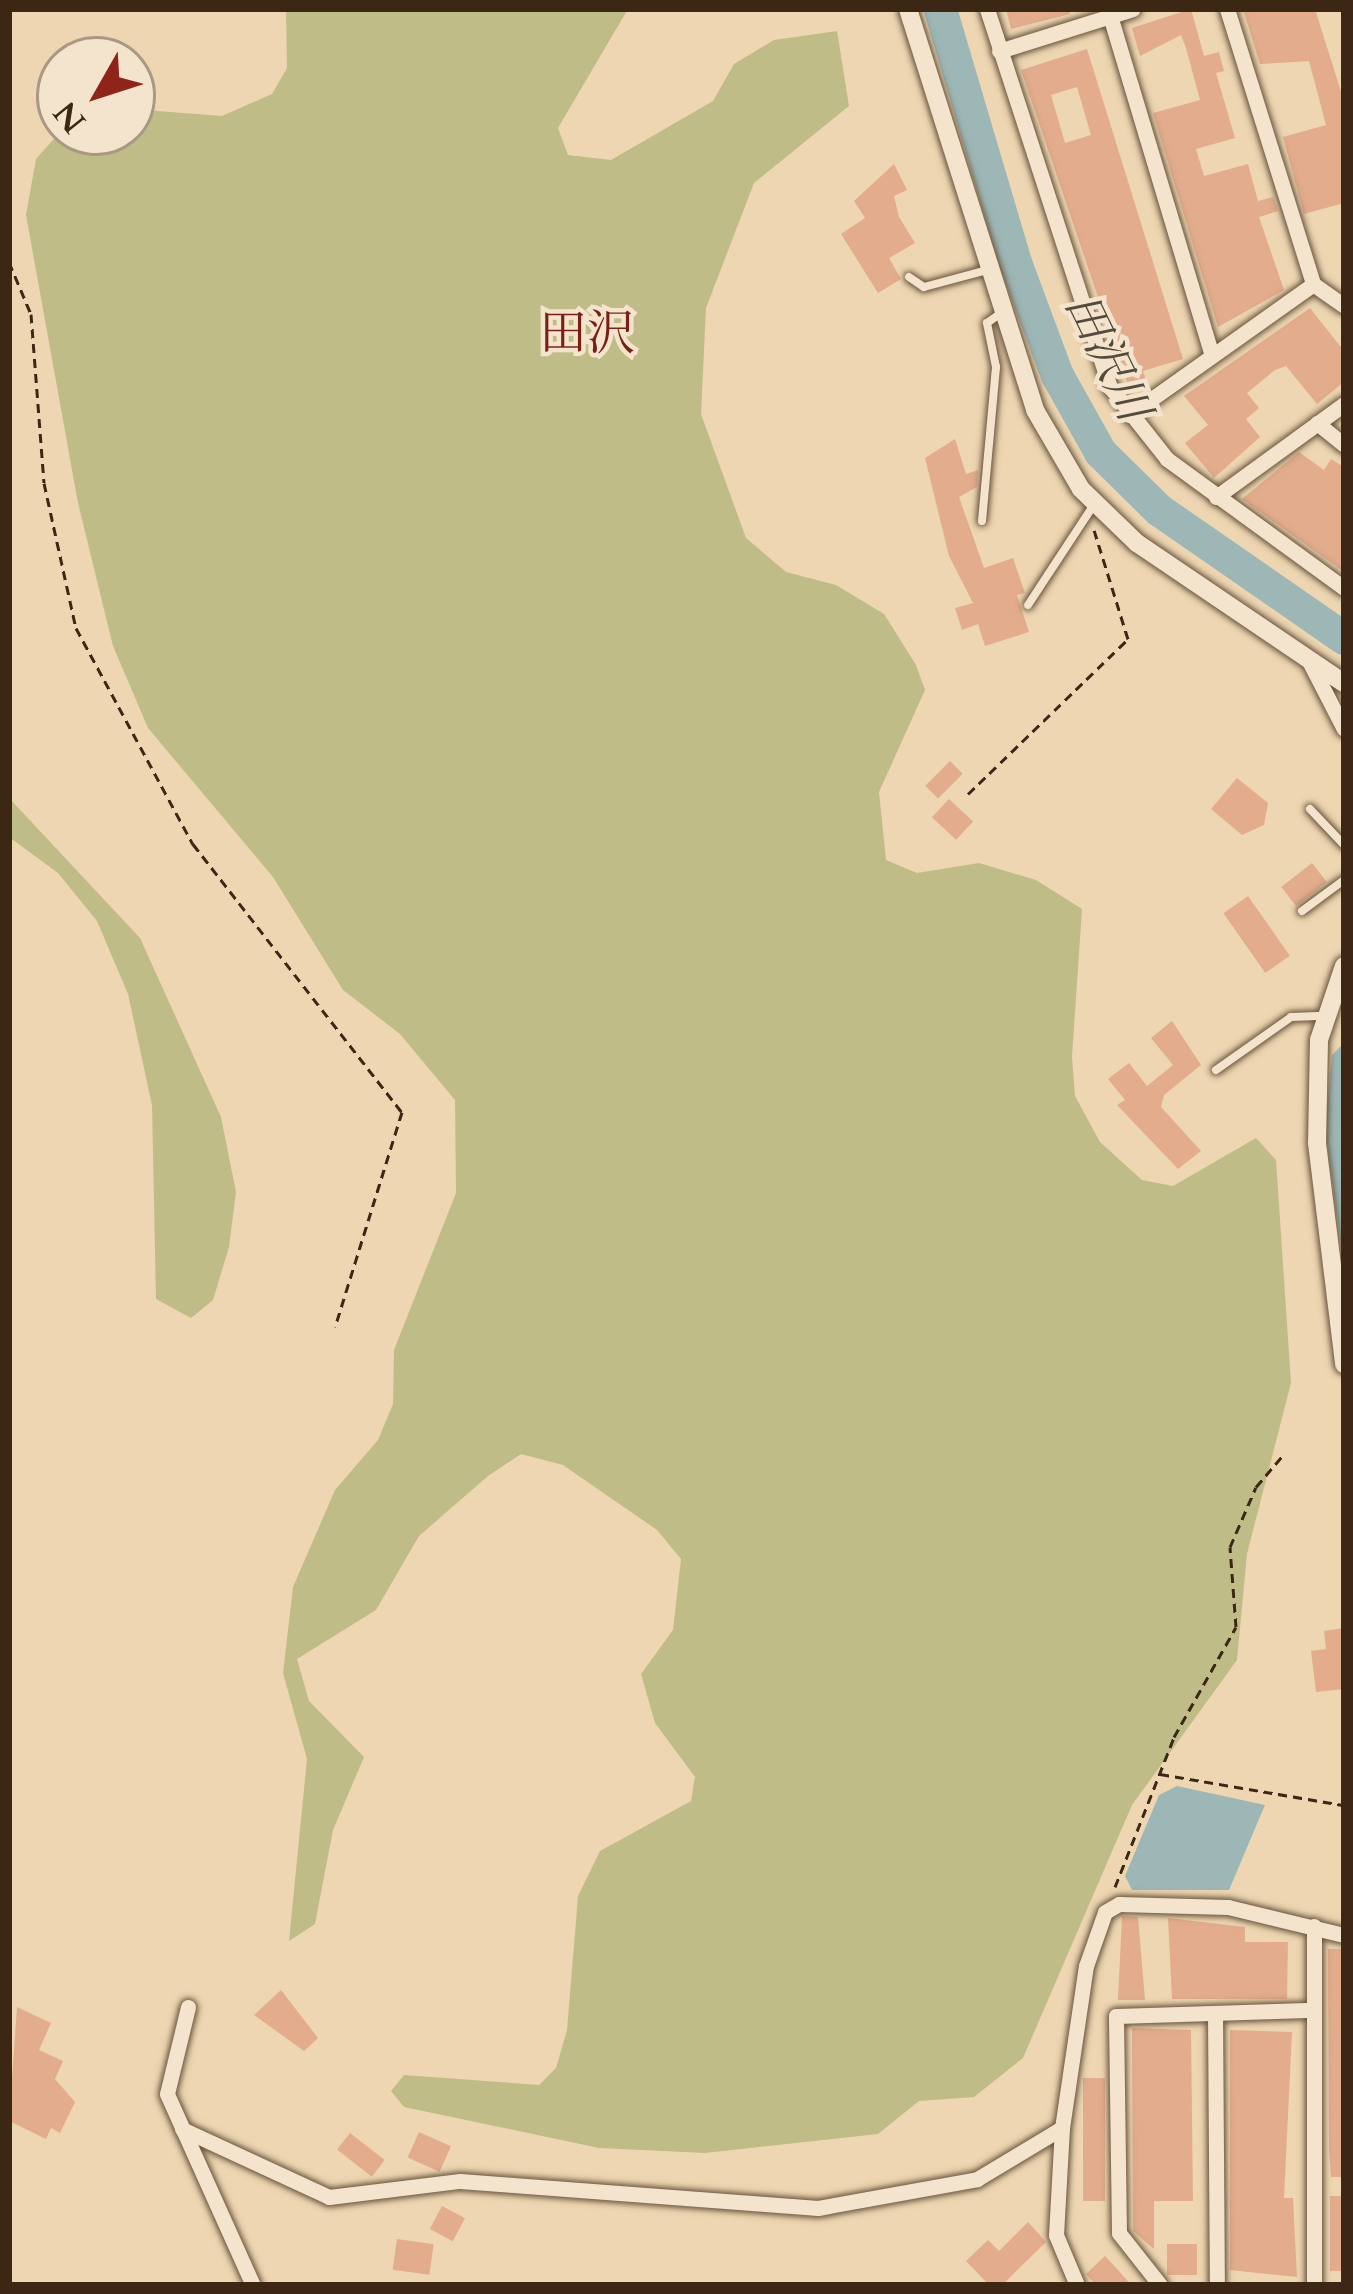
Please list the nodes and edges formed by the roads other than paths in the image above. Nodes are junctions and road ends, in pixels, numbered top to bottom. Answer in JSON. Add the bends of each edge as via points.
{"nodes":[{"id":1,"x":908,"y":9,"type":"edge"},
{"id":2,"x":987,"y":9,"type":"edge"},
{"id":3,"x":1133,"y":9,"type":"edge"},
{"id":4,"x":1227,"y":9,"type":"edge"},
{"id":5,"x":1110,"y":12,"type":"edge"},
{"id":6,"x":999,"y":50,"type":"junction"},
{"id":7,"x":988,"y":270,"type":"junction"},
{"id":8,"x":909,"y":277,"type":"dead end"},
{"id":9,"x":1313,"y":284,"type":"junction"},
{"id":10,"x":1344,"y":306,"type":"edge"},
{"id":11,"x":1001,"y":313,"type":"junction"},
{"id":12,"x":1212,"y":356,"type":"junction"},
{"id":13,"x":1344,"y":404,"type":"edge"},
{"id":14,"x":1129,"y":415,"type":"junction"},
{"id":15,"x":1317,"y":423,"type":"junction"},
{"id":16,"x":1344,"y":445,"type":"edge"},
{"id":17,"x":1216,"y":496,"type":"junction"},
{"id":18,"x":1096,"y":508,"type":"junction"},
{"id":19,"x":982,"y":521,"type":"dead end"},
{"id":20,"x":1344,"y":587,"type":"edge"},
{"id":21,"x":1028,"y":605,"type":"dead end"},
{"id":22,"x":1308,"y":658,"type":"junction"},
{"id":23,"x":1344,"y":683,"type":"edge"},
{"id":24,"x":1344,"y":728,"type":"edge"},
{"id":25,"x":1310,"y":808,"type":"dead end"},
{"id":26,"x":1344,"y":844,"type":"edge"},
{"id":27,"x":1344,"y":880,"type":"edge"},
{"id":28,"x":1302,"y":911,"type":"dead end"},
{"id":29,"x":1344,"y":966,"type":"edge"},
{"id":30,"x":1327,"y":1015,"type":"junction"},
{"id":31,"x":1216,"y":1070,"type":"dead end"},
{"id":32,"x":1344,"y":1364,"type":"edge"},
{"id":33,"x":1314,"y":1926,"type":"junction"},
{"id":34,"x":1344,"y":1935,"type":"edge"},
{"id":35,"x":188,"y":2008,"type":"dead end"},
{"id":36,"x":1307,"y":2010,"type":"junction"},
{"id":37,"x":1215,"y":2013,"type":"junction"},
{"id":38,"x":1062,"y":2128,"type":"junction"},
{"id":39,"x":182,"y":2129,"type":"junction"},
{"id":40,"x":253,"y":2285,"type":"edge"},
{"id":41,"x":1077,"y":2285,"type":"edge"},
{"id":42,"x":1160,"y":2285,"type":"edge"},
{"id":43,"x":1217,"y":2285,"type":"edge"},
{"id":44,"x":1314,"y":2285,"type":"edge"}],
"edges":[{"from":1,"to":7,"type":"street"},
{"from":2,"to":6,"type":"street"},
{"from":3,"to":5,"type":"street"},
{"from":4,"to":9,"type":"street"},
{"from":5,"to":6,"type":"street"},
{"from":5,"to":12,"type":"street"},
{"from":6,"to":14,"type":"street","via":[[1082,322]]},
{"from":7,"to":8,"type":"lane","via":[[924,287]]},
{"from":7,"to":11,"type":"street"},
{"from":9,"to":10,"type":"street"},
{"from":9,"to":12,"type":"street"},
{"from":11,"to":18,"type":"street","via":[[1035,410]]},
{"from":11,"to":19,"type":"lane","via":[[987,323],[996,367]]},
{"from":12,"to":14,"type":"street"},
{"from":13,"to":15,"type":"street"},
{"from":14,"to":17,"type":"street"},
{"from":15,"to":16,"type":"street"},
{"from":15,"to":17,"type":"street"},
{"from":17,"to":20,"type":"street"},
{"from":18,"to":21,"type":"lane"},
{"from":18,"to":22,"type":"street"},
{"from":22,"to":23,"type":"street"},
{"from":22,"to":24,"type":"street"},
{"from":25,"to":26,"type":"lane"},
{"from":27,"to":28,"type":"lane"},
{"from":29,"to":30,"type":"street"},
{"from":30,"to":31,"type":"lane","via":[[1291,1017]]},
{"from":30,"to":32,"type":"street","via":[[1318,1143]]},
{"from":33,"to":34,"type":"street"},
{"from":33,"to":36,"type":"street"},
{"from":33,"to":38,"type":"street","via":[[1228,1907],[1111,1909],[1086,1966]]},
{"from":35,"to":39,"type":"street","via":[[167,2094]]},
{"from":36,"to":37,"type":"street"},
{"from":36,"to":44,"type":"street"},
{"from":37,"to":42,"type":"street","via":[[1116,2017],[1119,2234]]},
{"from":37,"to":43,"type":"street"},
{"from":38,"to":39,"type":"street","via":[[977,2179],[818,2208],[460,2181],[329,2197]]},
{"from":38,"to":41,"type":"street","via":[[1056,2234]]},
{"from":39,"to":40,"type":"street"}]}
